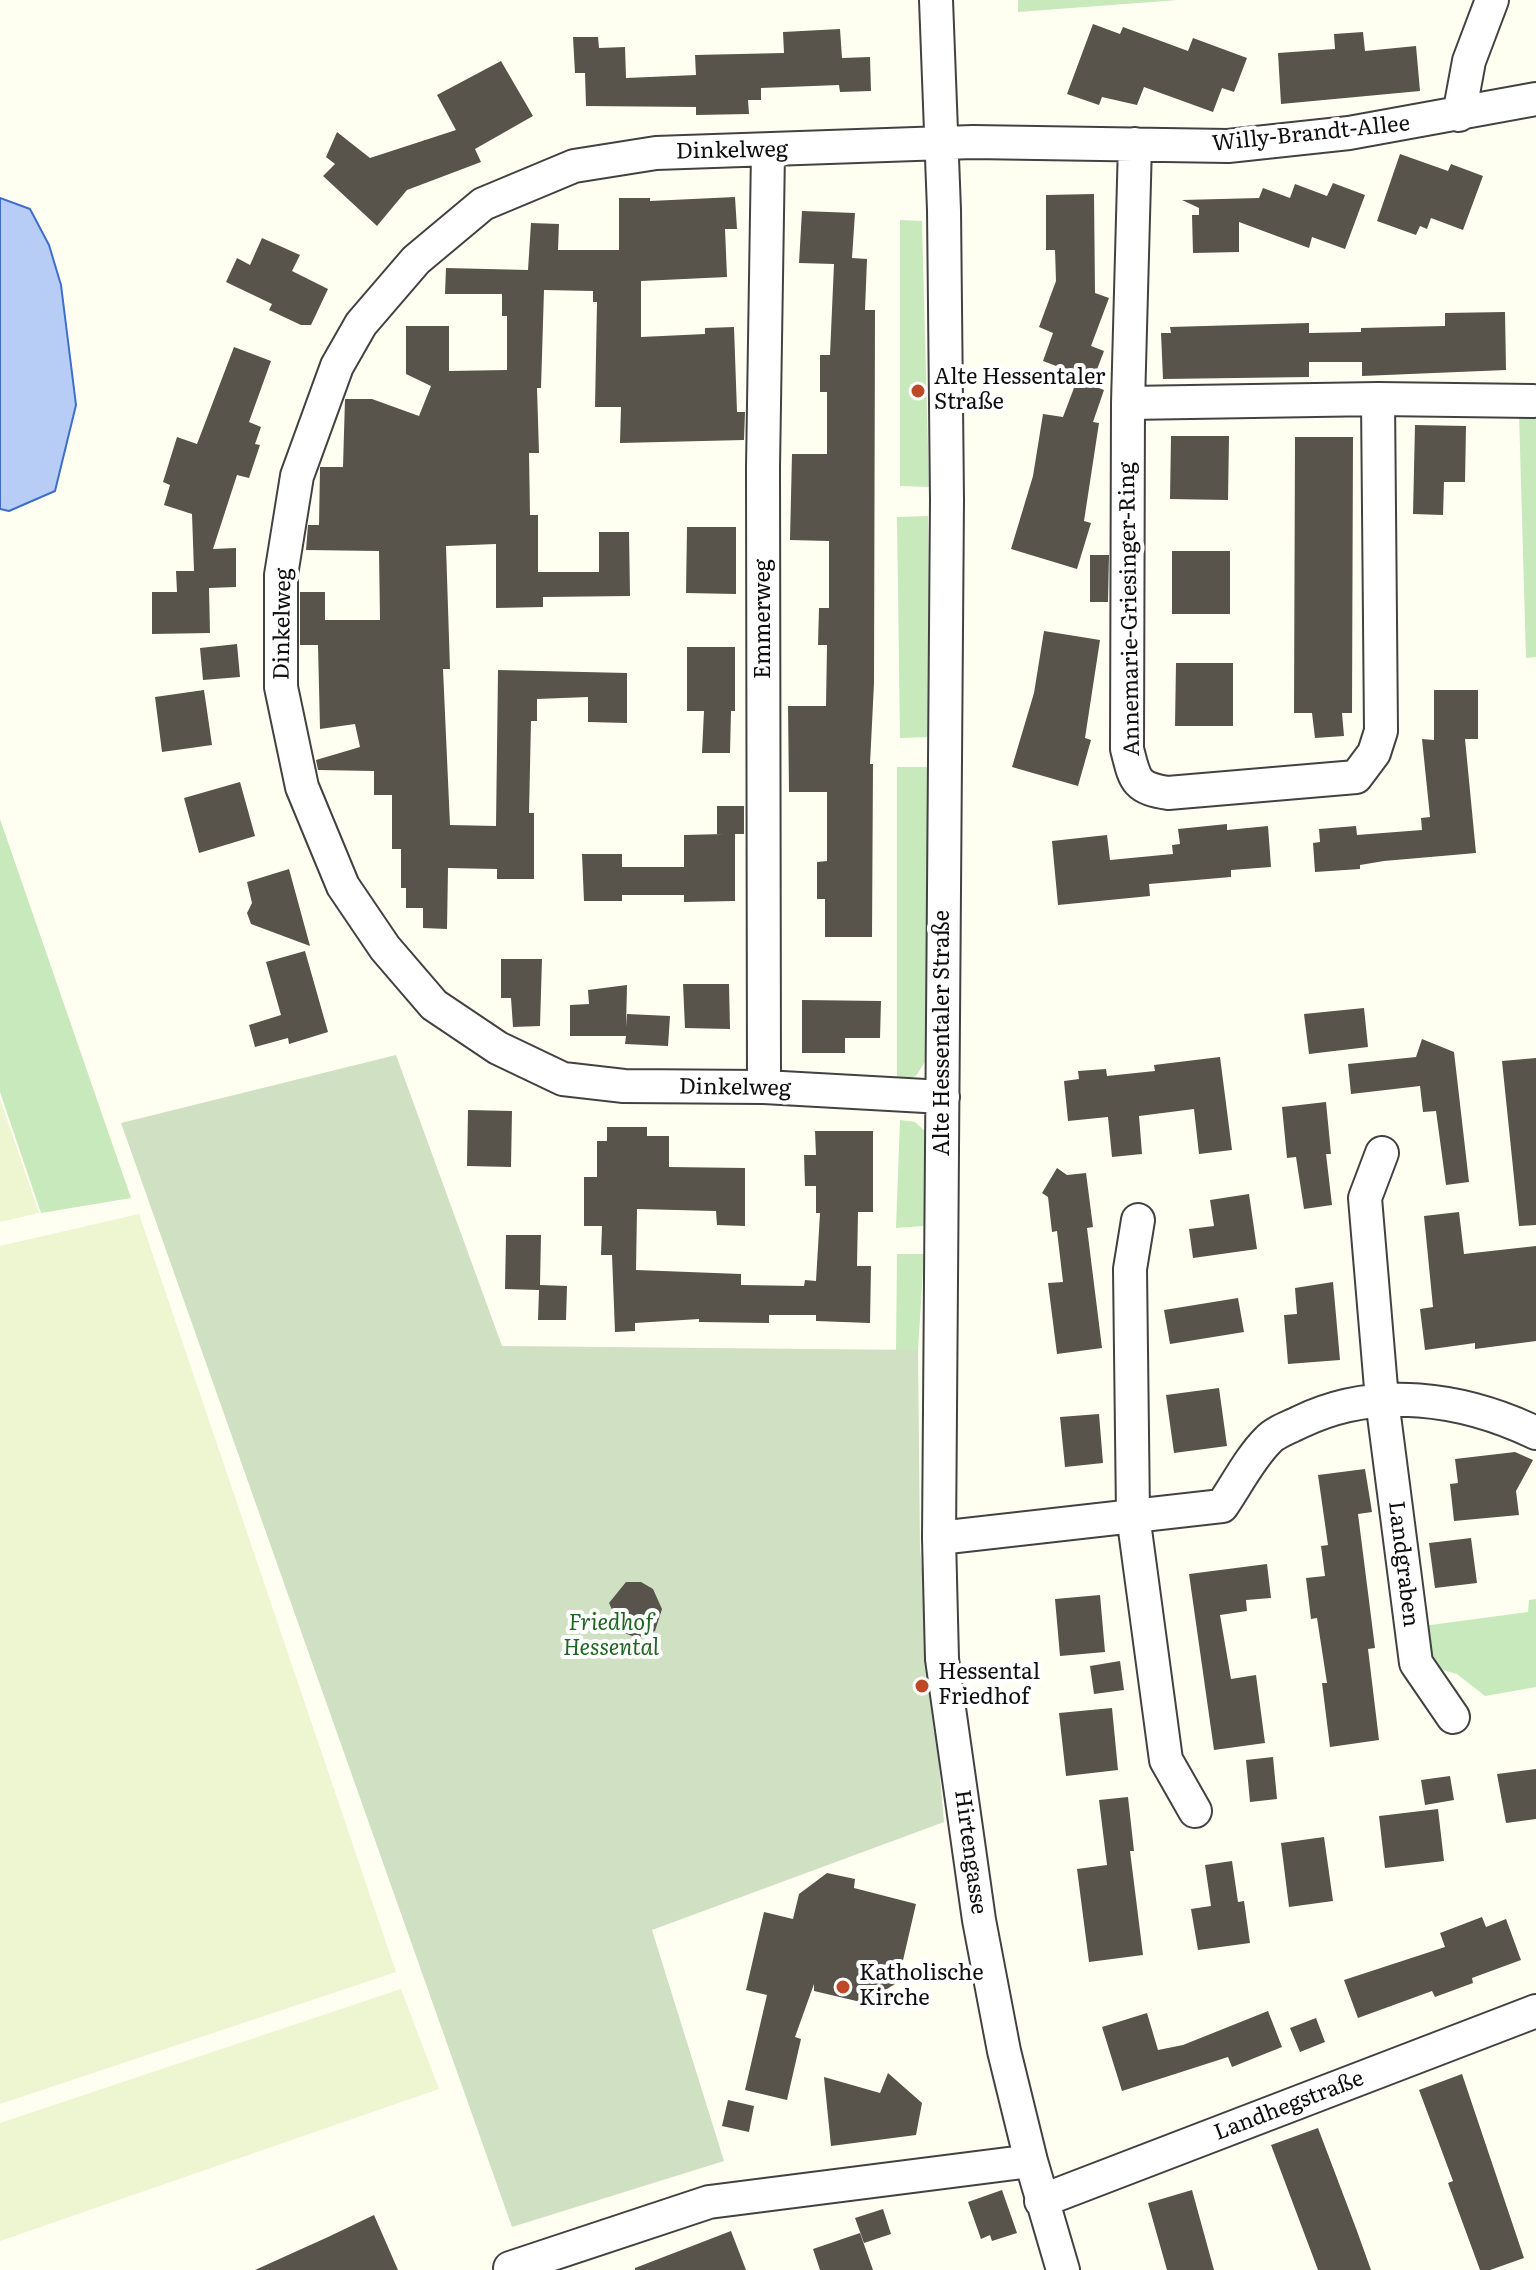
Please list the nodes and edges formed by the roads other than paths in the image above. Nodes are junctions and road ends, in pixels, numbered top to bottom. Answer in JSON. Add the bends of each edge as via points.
{"nodes":[{"id":1,"x":936,"y":0,"type":"edge"},
{"id":2,"x":1492,"y":0,"type":"edge"},
{"id":3,"x":1536,"y":99,"type":"edge"},
{"id":4,"x":1459,"y":115,"type":"junction"},
{"id":5,"x":940,"y":144,"type":"junction"},
{"id":6,"x":1135,"y":144,"type":"junction"},
{"id":7,"x":768,"y":152,"type":"junction"},
{"id":8,"x":1378,"y":399,"type":"junction"},
{"id":9,"x":1533,"y":401,"type":"dead end"},
{"id":10,"x":1128,"y":403,"type":"junction"},
{"id":11,"x":764,"y":1087,"type":"junction"},
{"id":12,"x":943,"y":1097,"type":"junction"},
{"id":13,"x":1382,"y":1153,"type":"dead end"},
{"id":14,"x":1138,"y":1220,"type":"dead end"},
{"id":15,"x":1382,"y":1400,"type":"junction"},
{"id":16,"x":1536,"y":1433,"type":"edge"},
{"id":17,"x":1133,"y":1515,"type":"junction"},
{"id":18,"x":939,"y":1538,"type":"junction"},
{"id":19,"x":1453,"y":1717,"type":"dead end"},
{"id":20,"x":1195,"y":1811,"type":"dead end"},
{"id":21,"x":1536,"y":2011,"type":"edge"},
{"id":22,"x":1031,"y":2161,"type":"junction"},
{"id":23,"x":1041,"y":2201,"type":"junction"},
{"id":24,"x":510,"y":2268,"type":"edge"},
{"id":25,"x":1063,"y":2270,"type":"edge"}],
"edges":[{"from":1,"to":5,"type":"street","name":"Alte Hessentaler Straße"},
{"from":2,"to":4,"type":"street","via":[[1469,61]]},
{"from":3,"to":4,"type":"street","name":"Willy-Brandt-Allee"},
{"from":4,"to":6,"type":"street","name":"Willy-Brandt-Allee","via":[[1228,146]]},
{"from":5,"to":6,"type":"street","name":"Willy-Brandt-Allee"},
{"from":5,"to":7,"type":"street","name":"Dinkelweg"},
{"from":5,"to":12,"type":"street","name":"Alte Hessentaler Straße","via":[[947,500]]},
{"from":6,"to":10,"type":"street","name":"Annemarie-Griesinger-Ring"},
{"from":7,"to":11,"type":"street","name":"Emmerweg"},
{"from":7,"to":11,"type":"street","name":"Dinkelweg","via":[[656,153],[574,166],[483,204],[416,260],[361,324],[337,366],[297,476],[281,575],[281,687],[302,787],[343,886],[385,948],[434,1005],[498,1048],[563,1079],[624,1086]]},
{"from":8,"to":9,"type":"street"},
{"from":8,"to":10,"type":"street"},
{"from":8,"to":10,"type":"street","name":"Annemarie-Griesinger-Ring","via":[[1381,731],[1374,753],[1356,777],[1168,793],[1147,790],[1135,779],[1127,749]]},
{"from":11,"to":12,"type":"street","name":"Dinkelweg"},
{"from":12,"to":18,"type":"street","name":"Alte Hessentaler Straße"},
{"from":13,"to":15,"type":"street","name":"Landgraben","via":[[1365,1198]]},
{"from":14,"to":17,"type":"street","via":[[1130,1269]]},
{"from":15,"to":16,"type":"street","via":[[1444,1401],[1496,1414]]},
{"from":15,"to":17,"type":"street","via":[[1319,1413],[1269,1438],[1222,1506]]},
{"from":15,"to":19,"type":"street","name":"Landgraben","via":[[1416,1663]]},
{"from":17,"to":18,"type":"street"},
{"from":17,"to":20,"type":"street","via":[[1166,1760]]},
{"from":18,"to":22,"type":"street","name":"Hirtengasse","via":[[942,1659],[979,1920]]},
{"from":21,"to":23,"type":"street","name":"Landhegstraße"},
{"from":22,"to":23,"type":"street","name":"Hirtengasse"},
{"from":22,"to":24,"type":"street","via":[[709,2202]]},
{"from":23,"to":25,"type":"street","name":"Hirtengasse"}]}
